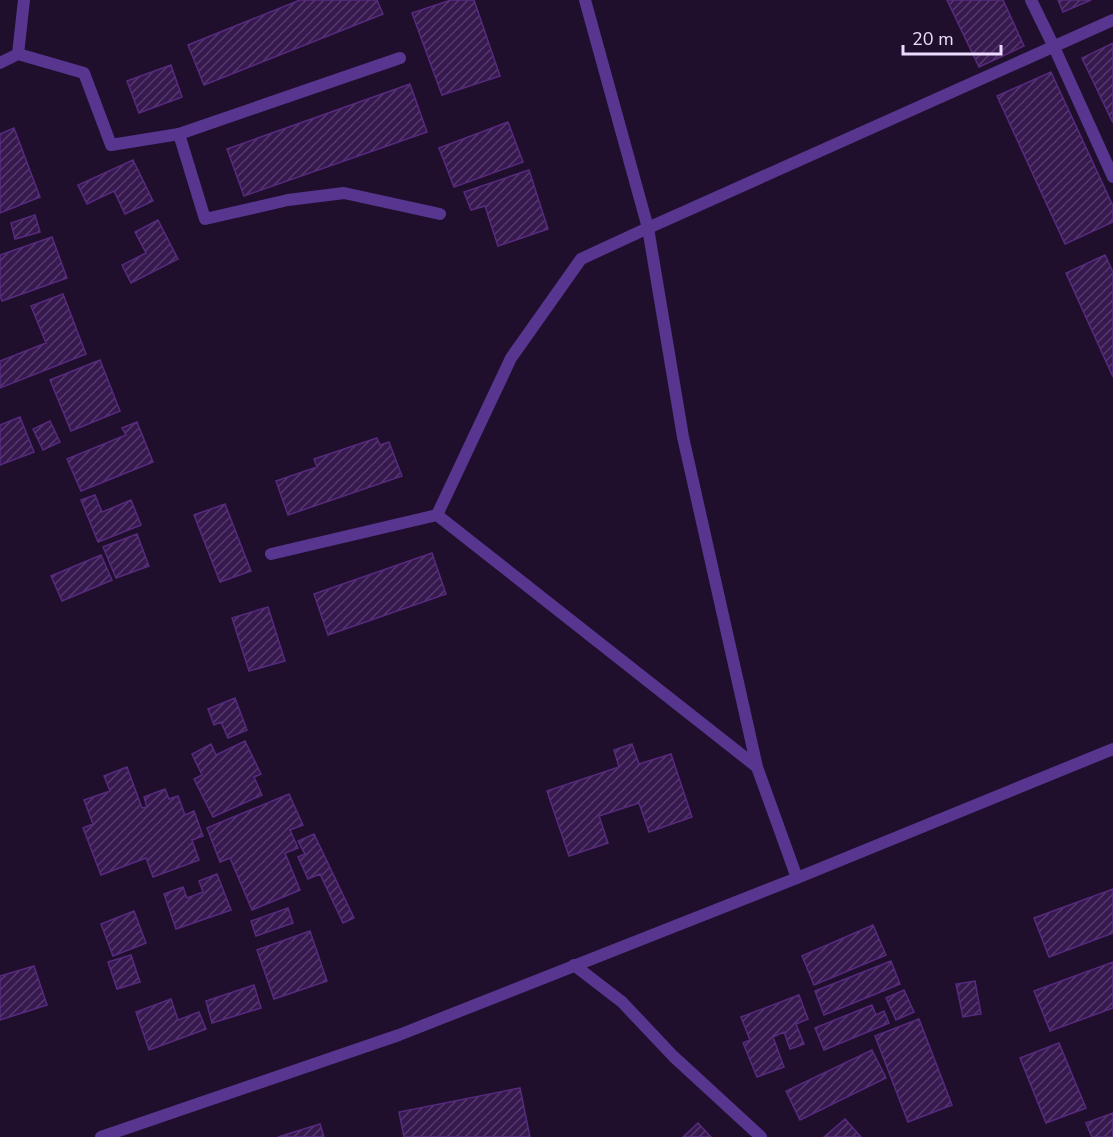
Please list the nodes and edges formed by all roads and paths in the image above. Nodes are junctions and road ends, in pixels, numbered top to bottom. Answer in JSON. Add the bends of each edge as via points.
{"nodes":[{"id":1,"x":24,"y":0,"type":"edge"},
{"id":2,"x":585,"y":0,"type":"edge"},
{"id":3,"x":1031,"y":0,"type":"edge"},
{"id":4,"x":1113,"y":20,"type":"edge"},
{"id":5,"x":1054,"y":47,"type":"junction"},
{"id":6,"x":18,"y":54,"type":"junction"},
{"id":7,"x":400,"y":57,"type":"dead end"},
{"id":8,"x":0,"y":63,"type":"edge"},
{"id":9,"x":179,"y":134,"type":"junction"},
{"id":10,"x":1113,"y":177,"type":"edge"},
{"id":11,"x":440,"y":214,"type":"dead end"},
{"id":12,"x":648,"y":228,"type":"junction"},
{"id":13,"x":437,"y":515,"type":"junction"},
{"id":14,"x":271,"y":554,"type":"dead end"},
{"id":15,"x":1113,"y":749,"type":"edge"},
{"id":16,"x":757,"y":767,"type":"junction"},
{"id":17,"x":797,"y":878,"type":"junction"},
{"id":18,"x":574,"y":965,"type":"junction"},
{"id":19,"x":102,"y":1137,"type":"edge"},
{"id":20,"x":761,"y":1137,"type":"edge"}],
"edges":[{"from":1,"to":6,"type":"street"},
{"from":2,"to":12,"type":"street"},
{"from":3,"to":5,"type":"street"},
{"from":4,"to":5,"type":"street"},
{"from":5,"to":10,"type":"street"},
{"from":5,"to":12,"type":"street"},
{"from":6,"to":8,"type":"street"},
{"from":6,"to":9,"type":"street","via":[[84,73],[111,144]]},
{"from":7,"to":9,"type":"street"},
{"from":9,"to":11,"type":"street","via":[[205,219],[288,200],[344,193]]},
{"from":12,"to":13,"type":"street","via":[[581,259],[511,358]]},
{"from":12,"to":16,"type":"street","via":[[683,437]]},
{"from":13,"to":14,"type":"street"},
{"from":13,"to":16,"type":"street"},
{"from":15,"to":17,"type":"street"},
{"from":16,"to":17,"type":"street"},
{"from":17,"to":18,"type":"street"},
{"from":18,"to":19,"type":"street","via":[[399,1035]]},
{"from":18,"to":20,"type":"street","via":[[622,1002],[673,1056]]}]}
